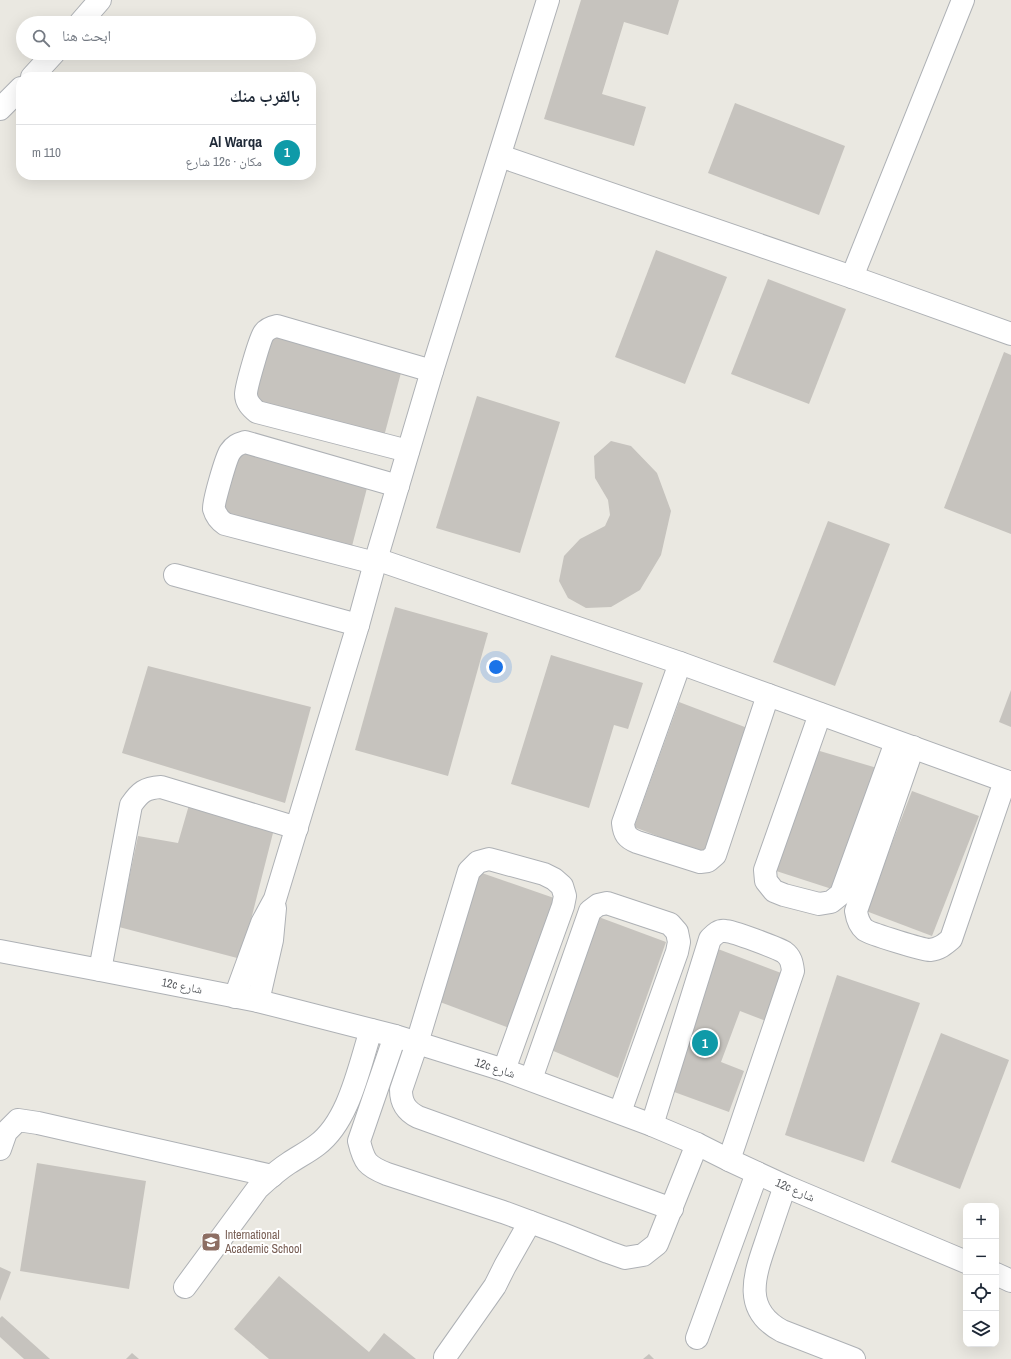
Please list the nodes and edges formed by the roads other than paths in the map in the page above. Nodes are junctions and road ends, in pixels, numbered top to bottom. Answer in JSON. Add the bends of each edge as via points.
{"nodes":[{"id":1,"x":100,"y":0,"type":"edge"},
{"id":2,"x":548,"y":0,"type":"edge"},
{"id":3,"x":963,"y":0,"type":"edge"},
{"id":4,"x":86,"y":16,"type":"edge"},
{"id":5,"x":48,"y":60,"type":"edge"},
{"id":6,"x":37,"y":72,"type":"edge"},
{"id":7,"x":16,"y":93,"type":"edge"},
{"id":8,"x":0,"y":109,"type":"edge"},
{"id":9,"x":500,"y":156,"type":"junction"},
{"id":10,"x":852,"y":277,"type":"junction"},
{"id":11,"x":1011,"y":334,"type":"edge"},
{"id":12,"x":432,"y":371,"type":"junction"},
{"id":13,"x":408,"y":451,"type":"junction"},
{"id":14,"x":398,"y":486,"type":"junction"},
{"id":15,"x":376,"y":561,"type":"junction"},
{"id":16,"x":175,"y":575,"type":"dead end"},
{"id":17,"x":358,"y":625,"type":"junction"},
{"id":18,"x":680,"y":663,"type":"junction"},
{"id":19,"x":768,"y":695,"type":"junction"},
{"id":20,"x":820,"y":714,"type":"junction"},
{"id":21,"x":904,"y":744,"type":"junction"},
{"id":22,"x":1008,"y":782,"type":"edge"},
{"id":23,"x":297,"y":828,"type":"junction"},
{"id":24,"x":275,"y":899,"type":"junction"},
{"id":25,"x":0,"y":951,"type":"edge"},
{"id":26,"x":100,"y":970,"type":"junction"},
{"id":27,"x":235,"y":996,"type":"junction"},
{"id":28,"x":258,"y":1001,"type":"junction"},
{"id":29,"x":371,"y":1030,"type":"junction"},
{"id":30,"x":395,"y":1036,"type":"junction"},
{"id":31,"x":417,"y":1043,"type":"junction"},
{"id":32,"x":504,"y":1070,"type":"junction"},
{"id":33,"x":531,"y":1079,"type":"junction"},
{"id":34,"x":620,"y":1112,"type":"junction"},
{"id":35,"x":652,"y":1125,"type":"junction"},
{"id":36,"x":697,"y":1144,"type":"junction"},
{"id":37,"x":0,"y":1149,"type":"edge"},
{"id":38,"x":729,"y":1160,"type":"junction"},
{"id":39,"x":756,"y":1173,"type":"junction"},
{"id":40,"x":272,"y":1176,"type":"junction"},
{"id":41,"x":785,"y":1186,"type":"junction"},
{"id":42,"x":672,"y":1209,"type":"junction"},
{"id":43,"x":530,"y":1222,"type":"junction"},
{"id":44,"x":963,"y":1261,"type":"edge"},
{"id":45,"x":998,"y":1275,"type":"edge"},
{"id":46,"x":1011,"y":1281,"type":"edge"},
{"id":47,"x":185,"y":1287,"type":"dead end"},
{"id":48,"x":697,"y":1338,"type":"dead end"},
{"id":49,"x":445,"y":1357,"type":"dead end"},
{"id":50,"x":854,"y":1359,"type":"edge"}],
"edges":[{"from":1,"to":4,"type":"street"},
{"from":2,"to":9,"type":"street"},
{"from":3,"to":10,"type":"street"},
{"from":5,"to":6,"type":"street"},
{"from":7,"to":8,"type":"street"},
{"from":9,"to":10,"type":"street"},
{"from":9,"to":12,"type":"street"},
{"from":10,"to":11,"type":"street"},
{"from":12,"to":13,"type":"street"},
{"from":12,"to":13,"type":"street","via":[[277,326],[269,328],[263,334],[260,344],[246,394],[249,405],[257,412]]},
{"from":13,"to":14,"type":"street"},
{"from":14,"to":15,"type":"street"},
{"from":14,"to":15,"type":"street","via":[[245,442],[236,445],[229,452],[226,461],[214,508],[217,517],[224,524]]},
{"from":15,"to":17,"type":"street"},
{"from":15,"to":18,"type":"street"},
{"from":16,"to":17,"type":"street"},
{"from":17,"to":23,"type":"street"},
{"from":18,"to":19,"type":"street"},
{"from":18,"to":19,"type":"street","via":[[623,824],[624,832],[637,842],[700,862],[715,855]]},
{"from":19,"to":20,"type":"street"},
{"from":20,"to":21,"type":"street"},
{"from":20,"to":21,"type":"street","via":[[765,870],[766,881],[774,891],[784,895],[819,904],[831,902],[841,894]]},
{"from":21,"to":22,"type":"street"},
{"from":21,"to":22,"type":"street","via":[[856,911],[858,921],[865,930],[928,950],[941,948],[951,939]]},
{"from":23,"to":24,"type":"street"},
{"from":23,"to":26,"type":"street","via":[[161,787],[149,788],[138,795],[131,805]]},
{"from":24,"to":27,"type":"street","via":[[259,929]]},
{"from":24,"to":28,"type":"street","via":[[272,940]]},
{"from":25,"to":26,"type":"street","name":"12c شارع"},
{"from":26,"to":27,"type":"street","name":"12c شارع"},
{"from":27,"to":28,"type":"street","name":"12c شارع"},
{"from":28,"to":29,"type":"street","name":"12c شارع"},
{"from":29,"to":30,"type":"street","name":"12c شارع"},
{"from":29,"to":40,"type":"street","via":[[343,1115],[332,1131],[318,1144]]},
{"from":30,"to":31,"type":"street","name":"12c شارع"},
{"from":30,"to":43,"type":"street","via":[[360,1141],[362,1156],[372,1168],[387,1174]]},
{"from":31,"to":32,"type":"street","name":"12c شارع"},
{"from":31,"to":32,"type":"street","via":[[469,871],[478,862],[489,859],[544,874],[554,878],[562,886],[565,896],[563,906]]},
{"from":31,"to":42,"type":"street","via":[[401,1090],[403,1104],[412,1114]]},
{"from":32,"to":33,"type":"street","name":"12c شارع"},
{"from":33,"to":34,"type":"street","name":"12c شارع"},
{"from":33,"to":34,"type":"street","via":[[590,911],[598,905],[607,903],[660,920],[670,924],[677,932],[677,952]]},
{"from":34,"to":35,"type":"street","name":"12c شارع"},
{"from":35,"to":36,"type":"street","name":"12c شارع"},
{"from":35,"to":38,"type":"street","via":[[710,940],[716,933],[724,931],[785,952],[791,960],[793,971]]},
{"from":36,"to":38,"type":"street","name":"12c شارع"},
{"from":36,"to":42,"type":"street"},
{"from":37,"to":40,"type":"street","via":[[6,1132],[18,1120]]},
{"from":38,"to":39,"type":"street","name":"12c شارع"},
{"from":39,"to":41,"type":"street","name":"12c شارع"},
{"from":39,"to":48,"type":"street"},
{"from":40,"to":47,"type":"street","via":[[258,1188]]},
{"from":41,"to":44,"type":"street","name":"12c شارع"},
{"from":41,"to":50,"type":"street","via":[[756,1272],[756,1302],[766,1320],[773,1326]]},
{"from":42,"to":43,"type":"street","via":[[657,1244],[643,1255],[625,1258]]},
{"from":43,"to":49,"type":"street","via":[[495,1286]]},
{"from":45,"to":46,"type":"street"}]}
